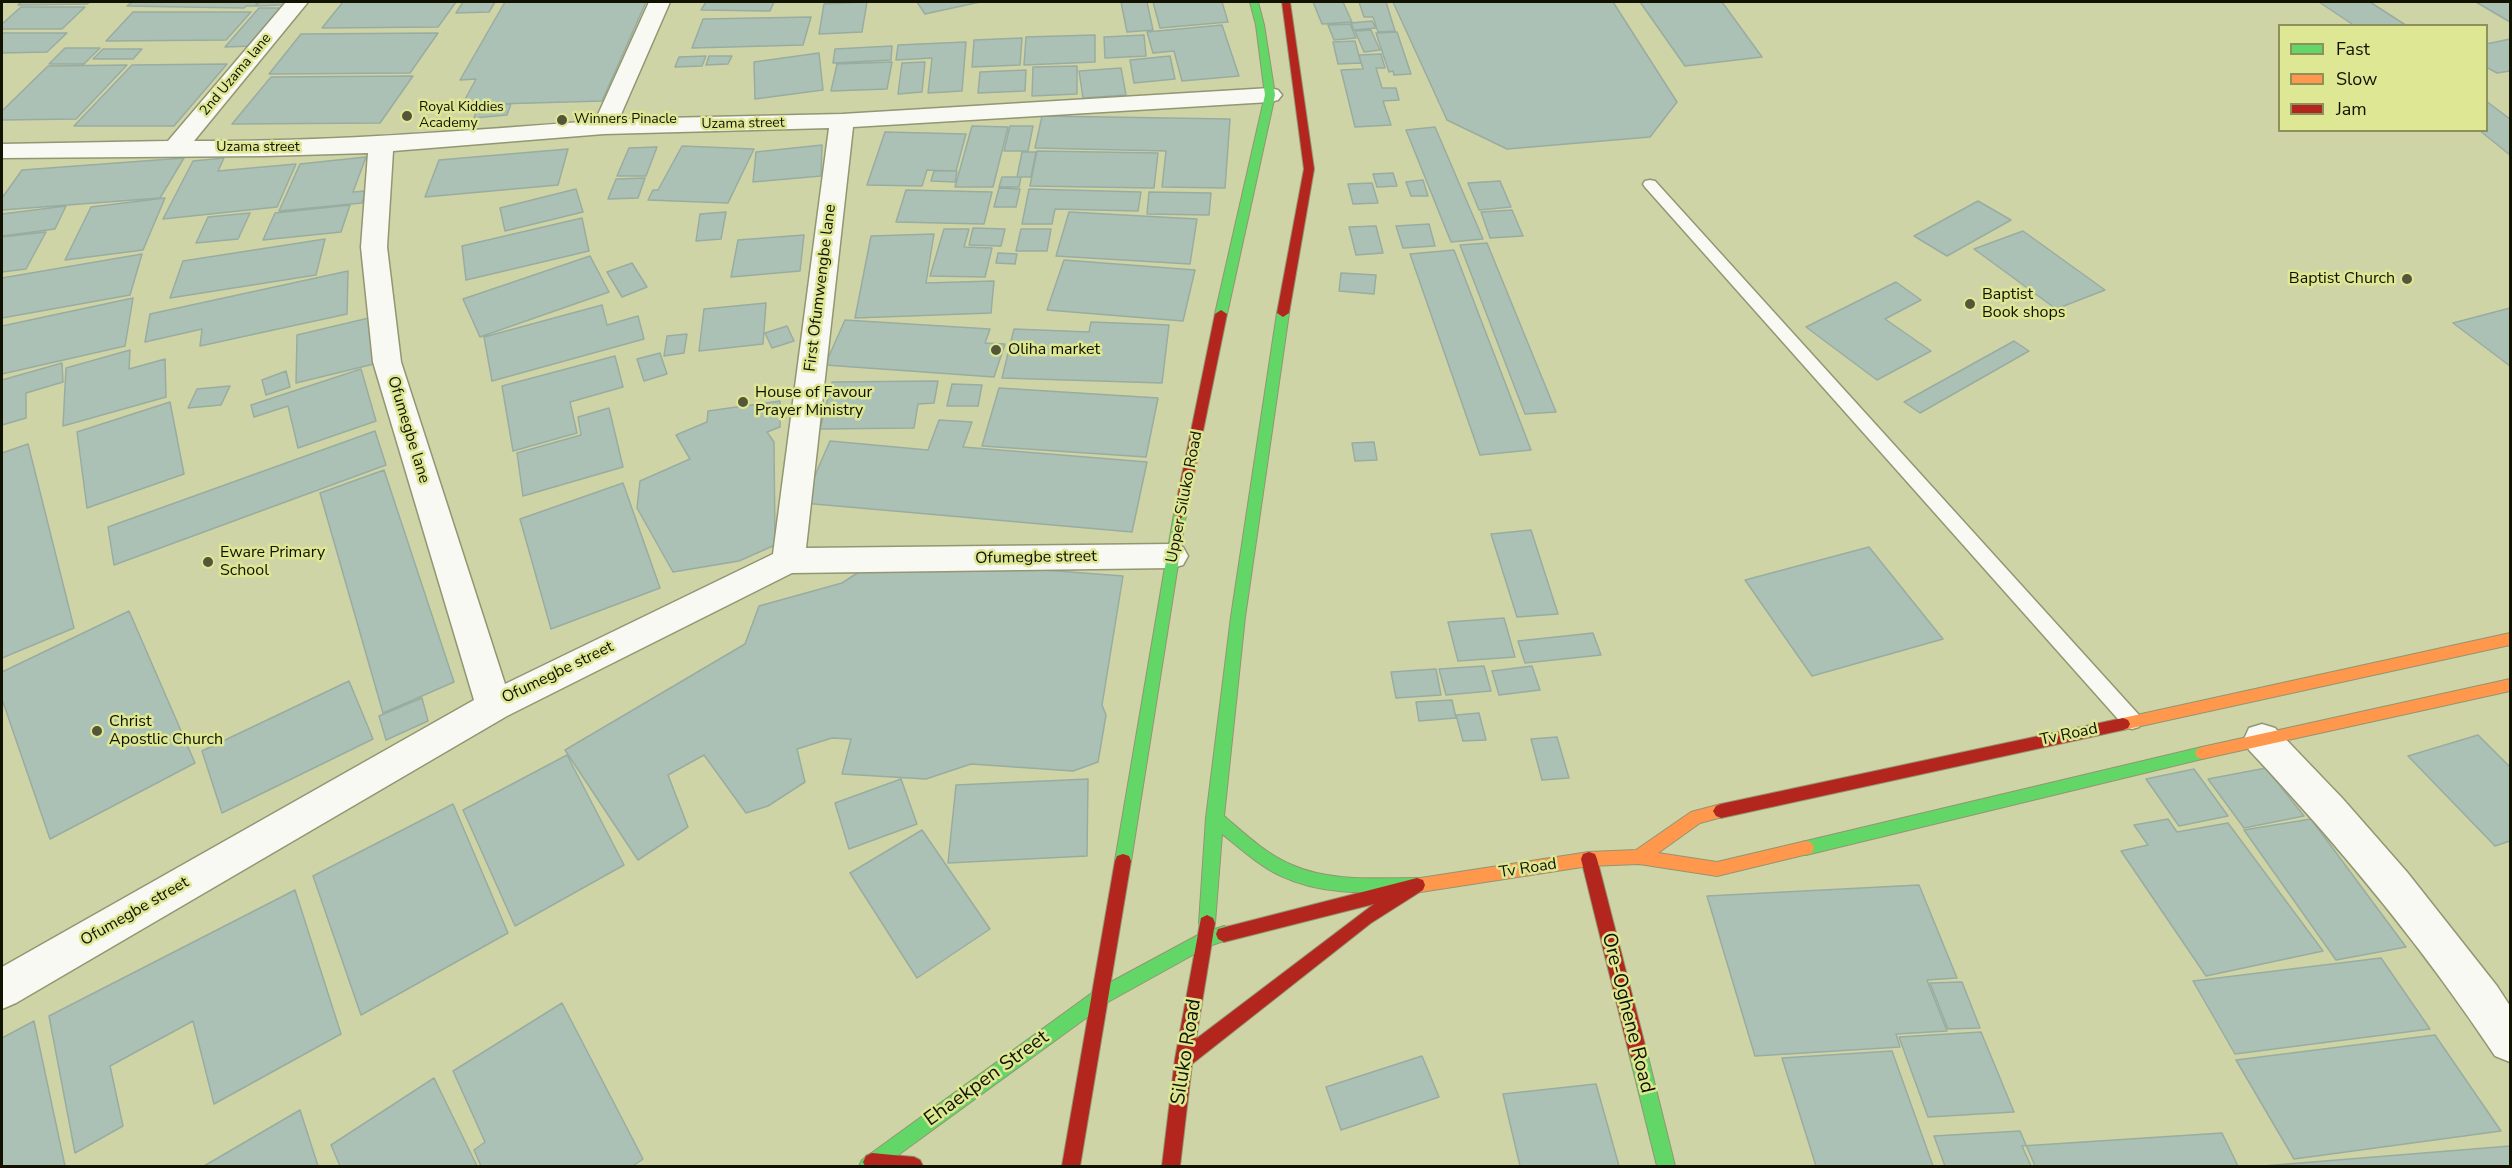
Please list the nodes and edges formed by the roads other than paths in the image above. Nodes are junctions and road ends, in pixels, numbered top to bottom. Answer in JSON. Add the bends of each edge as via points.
{"nodes":[{"id":1,"x":297,"y":2,"type":"edge"},
{"id":2,"x":659,"y":2,"type":"edge"},
{"id":3,"x":1254,"y":2,"type":"edge"},
{"id":4,"x":1286,"y":2,"type":"edge"},
{"id":5,"x":1270,"y":95,"type":"junction"},
{"id":6,"x":842,"y":121,"type":"junction"},
{"id":7,"x":604,"y":127,"type":"junction"},
{"id":8,"x":381,"y":145,"type":"junction"},
{"id":9,"x":175,"y":148,"type":"junction"},
{"id":10,"x":2,"y":152,"type":"edge"},
{"id":11,"x":1650,"y":184,"type":"dead end"},
{"id":12,"x":1173,"y":556,"type":"junction"},
{"id":13,"x":788,"y":561,"type":"junction"},
{"id":14,"x":2511,"y":639,"type":"edge"},
{"id":15,"x":2511,"y":685,"type":"edge"},
{"id":16,"x":494,"y":706,"type":"junction"},
{"id":17,"x":2132,"y":721,"type":"junction"},
{"id":18,"x":2262,"y":739,"type":"junction"},
{"id":19,"x":1214,"y":818,"type":"junction"},
{"id":20,"x":1639,"y":857,"type":"junction"},
{"id":21,"x":1588,"y":859,"type":"junction"},
{"id":22,"x":1417,"y":885,"type":"junction"},
{"id":23,"x":1206,"y":939,"type":"junction"},
{"id":24,"x":2,"y":989,"type":"edge"},
{"id":25,"x":1102,"y":996,"type":"junction"},
{"id":26,"x":2511,"y":1041,"type":"edge"},
{"id":27,"x":1184,"y":1059,"type":"junction"},
{"id":28,"x":870,"y":1164,"type":"edge"},
{"id":29,"x":858,"y":1167,"type":"edge"},
{"id":30,"x":914,"y":1167,"type":"edge"},
{"id":31,"x":1071,"y":1167,"type":"edge"},
{"id":32,"x":1171,"y":1167,"type":"edge"},
{"id":33,"x":1666,"y":1167,"type":"edge"}],
"edges":[{"from":1,"to":9,"type":"street","name":"2nd Uzama lane"},
{"from":2,"to":7,"type":"street"},
{"from":3,"to":5,"type":"main road","name":"Upper Siluko Road"},
{"from":4,"to":19,"type":"main road","via":[[1310,169],[1245,562]]},
{"from":5,"to":6,"type":"street","name":"Uzama street"},
{"from":5,"to":12,"type":"main road","name":"Upper Siluko Road"},
{"from":6,"to":7,"type":"street","name":"Uzama street"},
{"from":6,"to":13,"type":"street","name":"First Ofumwengbe lane"},
{"from":7,"to":8,"type":"street","name":"Uzama street"},
{"from":8,"to":9,"type":"street","name":"Uzama street"},
{"from":8,"to":16,"type":"street","name":"Ofumegbe lane","via":[[374,247],[387,362]]},
{"from":9,"to":10,"type":"street","name":"Uzama street"},
{"from":11,"to":17,"type":"lane"},
{"from":12,"to":13,"type":"street","name":"Ofumegbe street"},
{"from":12,"to":25,"type":"main road","name":"Upper Siluko Road"},
{"from":13,"to":16,"type":"street","name":"Ofumegbe street"},
{"from":14,"to":17,"type":"main road","name":"Tv Road"},
{"from":15,"to":18,"type":"main road","name":"Tv Road"},
{"from":16,"to":24,"type":"street","name":"Ofumegbe street"},
{"from":17,"to":20,"type":"main road","name":"Tv Road","via":[[1696,817]]},
{"from":18,"to":20,"type":"main road","name":"Tv Road","via":[[1717,869]]},
{"from":18,"to":26,"type":"street","via":[[2395,883]]},
{"from":19,"to":22,"type":"main road","via":[[1283,869],[1306,878],[1326,883]]},
{"from":19,"to":23,"type":"main road"},
{"from":20,"to":21,"type":"main road","name":"Tv Road"},
{"from":21,"to":22,"type":"main road","name":"Tv Road"},
{"from":21,"to":33,"type":"main road","name":"Ore-Oghene Road"},
{"from":22,"to":23,"type":"main road","name":"Ehaekpen Street"},
{"from":22,"to":27,"type":"main road","via":[[1365,918]]},
{"from":23,"to":25,"type":"main road","name":"Ehaekpen Street"},
{"from":23,"to":27,"type":"main road","name":"Siluko Road"},
{"from":25,"to":28,"type":"main road","name":"Ehaekpen Street"},
{"from":25,"to":31,"type":"main road"},
{"from":27,"to":32,"type":"main road","name":"Siluko Road"},
{"from":28,"to":29,"type":"main road","name":"Ehaekpen Street"},
{"from":28,"to":30,"type":"main road"}]}
